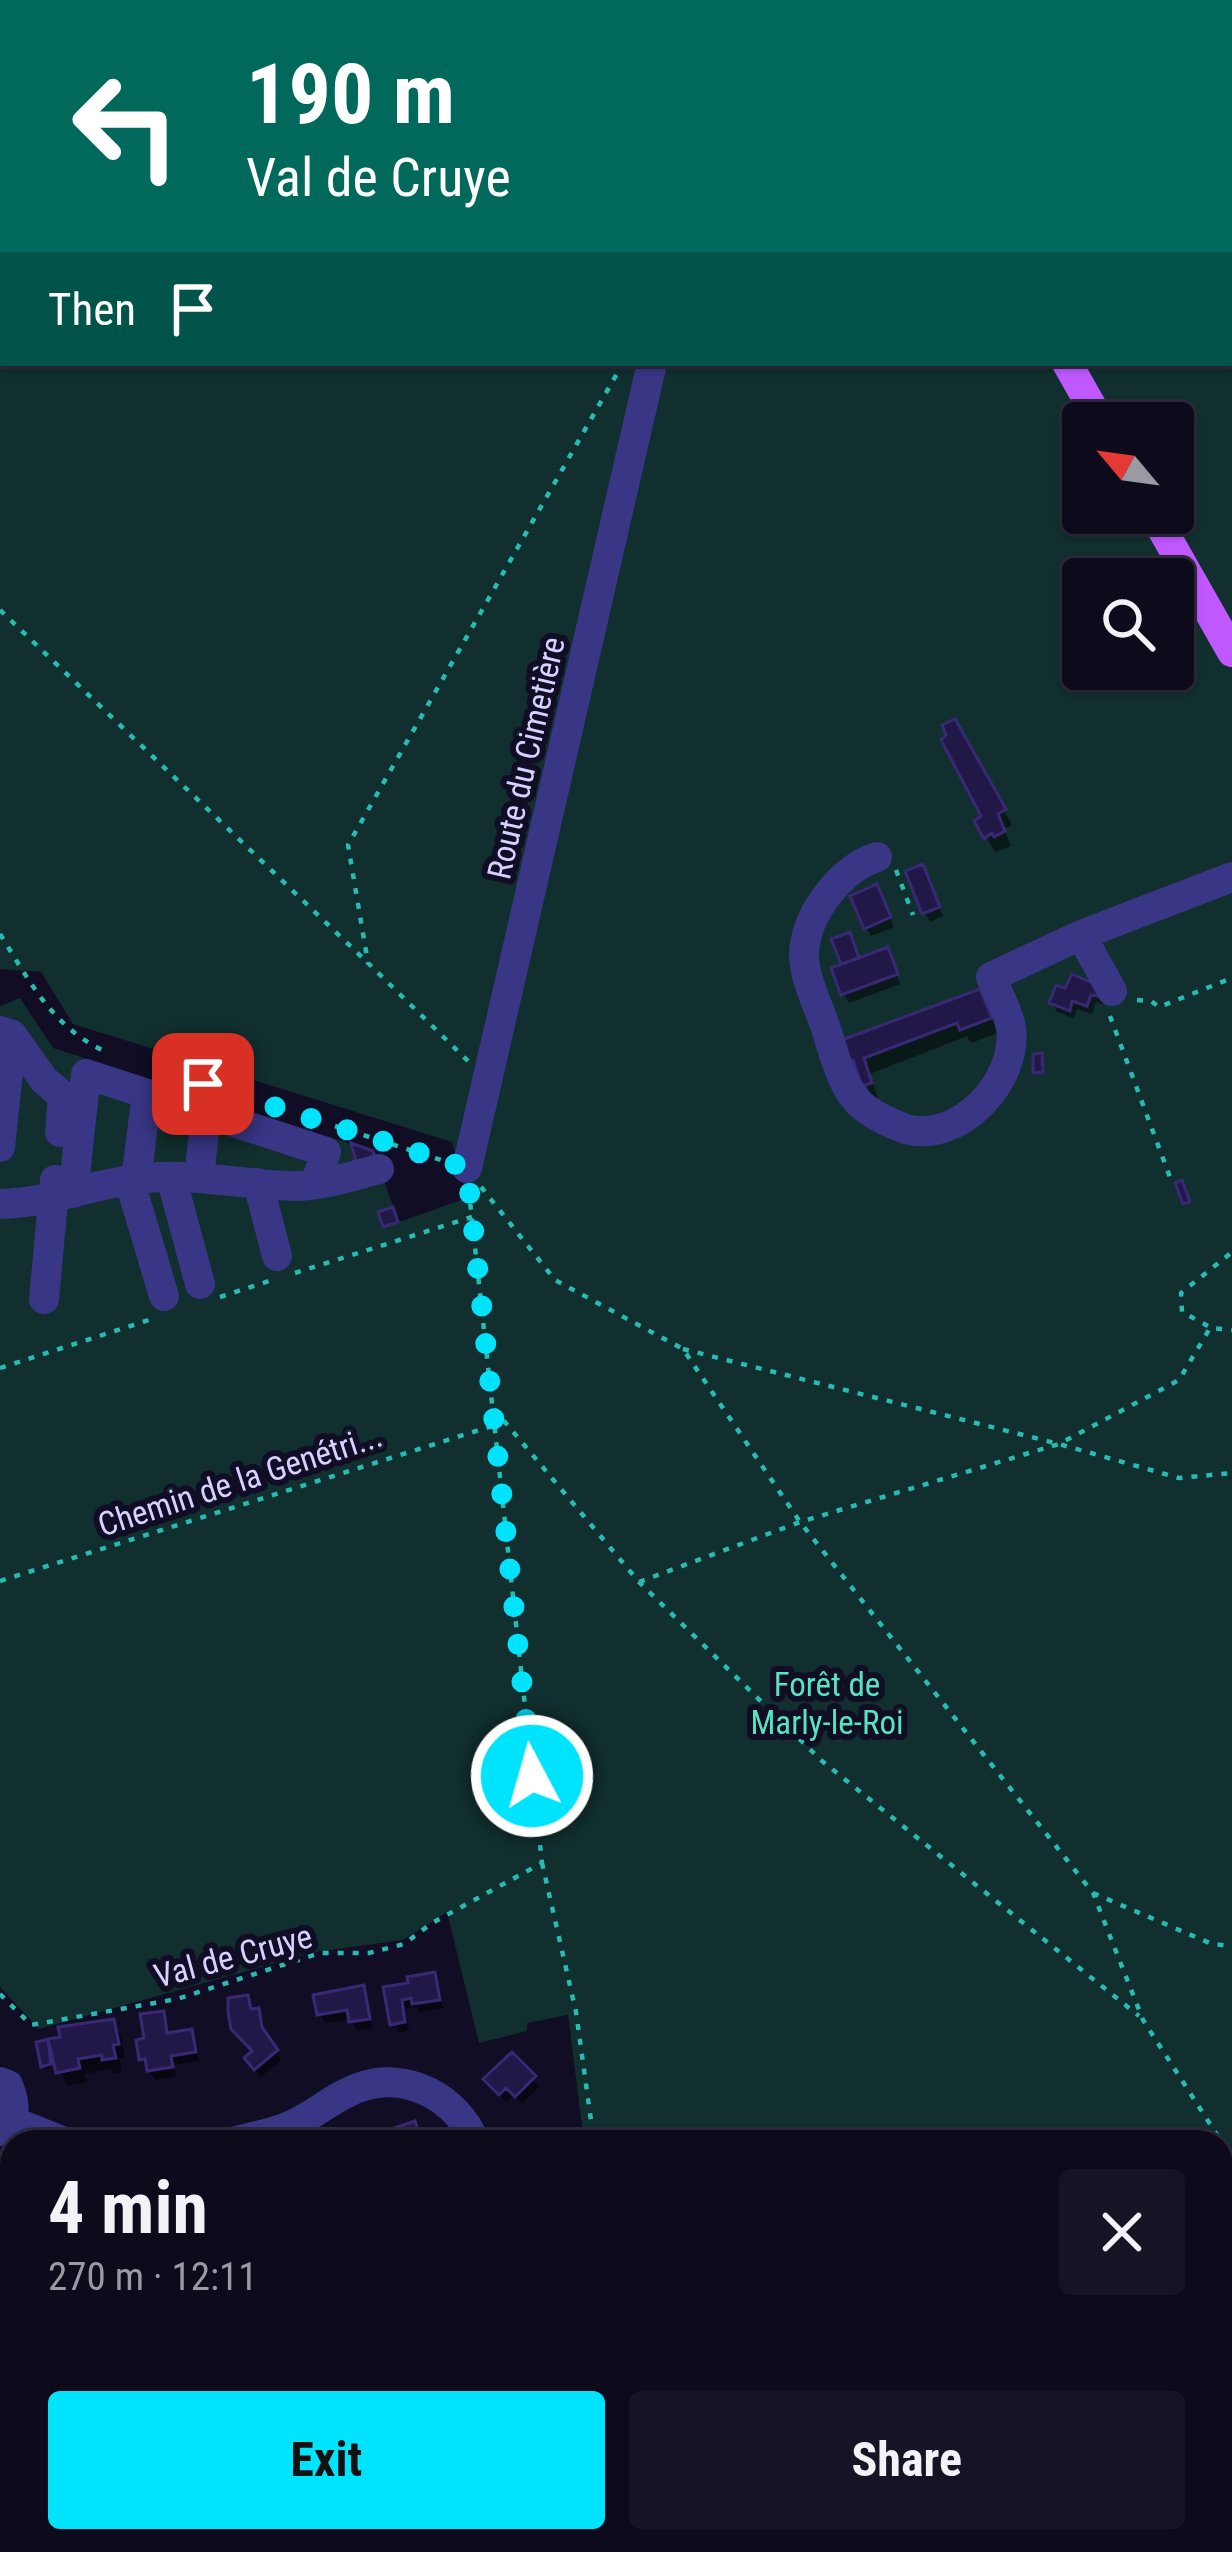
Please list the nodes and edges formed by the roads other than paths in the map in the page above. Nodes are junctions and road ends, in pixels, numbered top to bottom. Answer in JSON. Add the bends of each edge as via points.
{"nodes":[{"id":1,"x":651,"y":366,"type":"edge"},
{"id":2,"x":1069,"y":366,"type":"edge"},
{"id":3,"x":1089,"y":402,"type":"edge"},
{"id":4,"x":1165,"y":534,"type":"edge"},
{"id":5,"x":1232,"y":652,"type":"edge"},
{"id":6,"x":877,"y":857,"type":"road end"},
{"id":7,"x":1232,"y":878,"type":"edge"},
{"id":8,"x":1081,"y":935,"type":"junction"},
{"id":9,"x":1112,"y":991,"type":"road end"},
{"id":10,"x":6,"y":1033,"type":"edge"},
{"id":11,"x":147,"y":1094,"type":"junction"},
{"id":12,"x":206,"y":1113,"type":"junction"},
{"id":13,"x":0,"y":1147,"type":"edge"},
{"id":14,"x":379,"y":1168,"type":"dead end"},
{"id":15,"x":467,"y":1168,"type":"road end"},
{"id":16,"x":185,"y":1177,"type":"junction"},
{"id":17,"x":132,"y":1179,"type":"junction"},
{"id":18,"x":258,"y":1183,"type":"junction"},
{"id":19,"x":315,"y":1184,"type":"junction"},
{"id":20,"x":63,"y":1196,"type":"junction"},
{"id":21,"x":0,"y":1204,"type":"edge"},
{"id":22,"x":277,"y":1256,"type":"dead end"},
{"id":23,"x":201,"y":1293,"type":"road end"},
{"id":24,"x":44,"y":1300,"type":"dead end"},
{"id":25,"x":160,"y":1307,"type":"road end"},
{"id":26,"x":0,"y":2082,"type":"edge"},
{"id":27,"x":6,"y":2126,"type":"edge"},
{"id":28,"x":278,"y":2130,"type":"edge"},
{"id":29,"x":468,"y":2130,"type":"edge"}],
"edges":[{"from":1,"to":15,"type":"street","name":"Route du Cimetière"},
{"from":2,"to":3,"type":"main road"},
{"from":4,"to":5,"type":"main road"},
{"from":6,"to":8,"type":"street","via":[[835,886],[808,926],[804,959],[838,1067],[862,1106],[909,1130],[947,1126],[985,1102],[1006,1070],[1012,1028],[991,976]]},
{"from":7,"to":8,"type":"street"},
{"from":8,"to":9,"type":"street"},
{"from":10,"to":13,"type":"street"},
{"from":10,"to":20,"type":"street","via":[[63,1096]]},
{"from":11,"to":12,"type":"street"},
{"from":11,"to":17,"type":"street"},
{"from":11,"to":20,"type":"street","via":[[86,1074]]},
{"from":12,"to":16,"type":"street"},
{"from":12,"to":19,"type":"street","via":[[326,1152]]},
{"from":14,"to":19,"type":"street"},
{"from":16,"to":17,"type":"street"},
{"from":16,"to":18,"type":"street"},
{"from":16,"to":23,"type":"street"},
{"from":17,"to":20,"type":"street"},
{"from":17,"to":25,"type":"street"},
{"from":18,"to":19,"type":"street"},
{"from":18,"to":22,"type":"street"},
{"from":20,"to":21,"type":"street"},
{"from":20,"to":24,"type":"street"},
{"from":26,"to":27,"type":"street","via":[[16,2104]]},
{"from":28,"to":29,"type":"street","via":[[358,2087],[401,2083],[458,2112]]}]}
